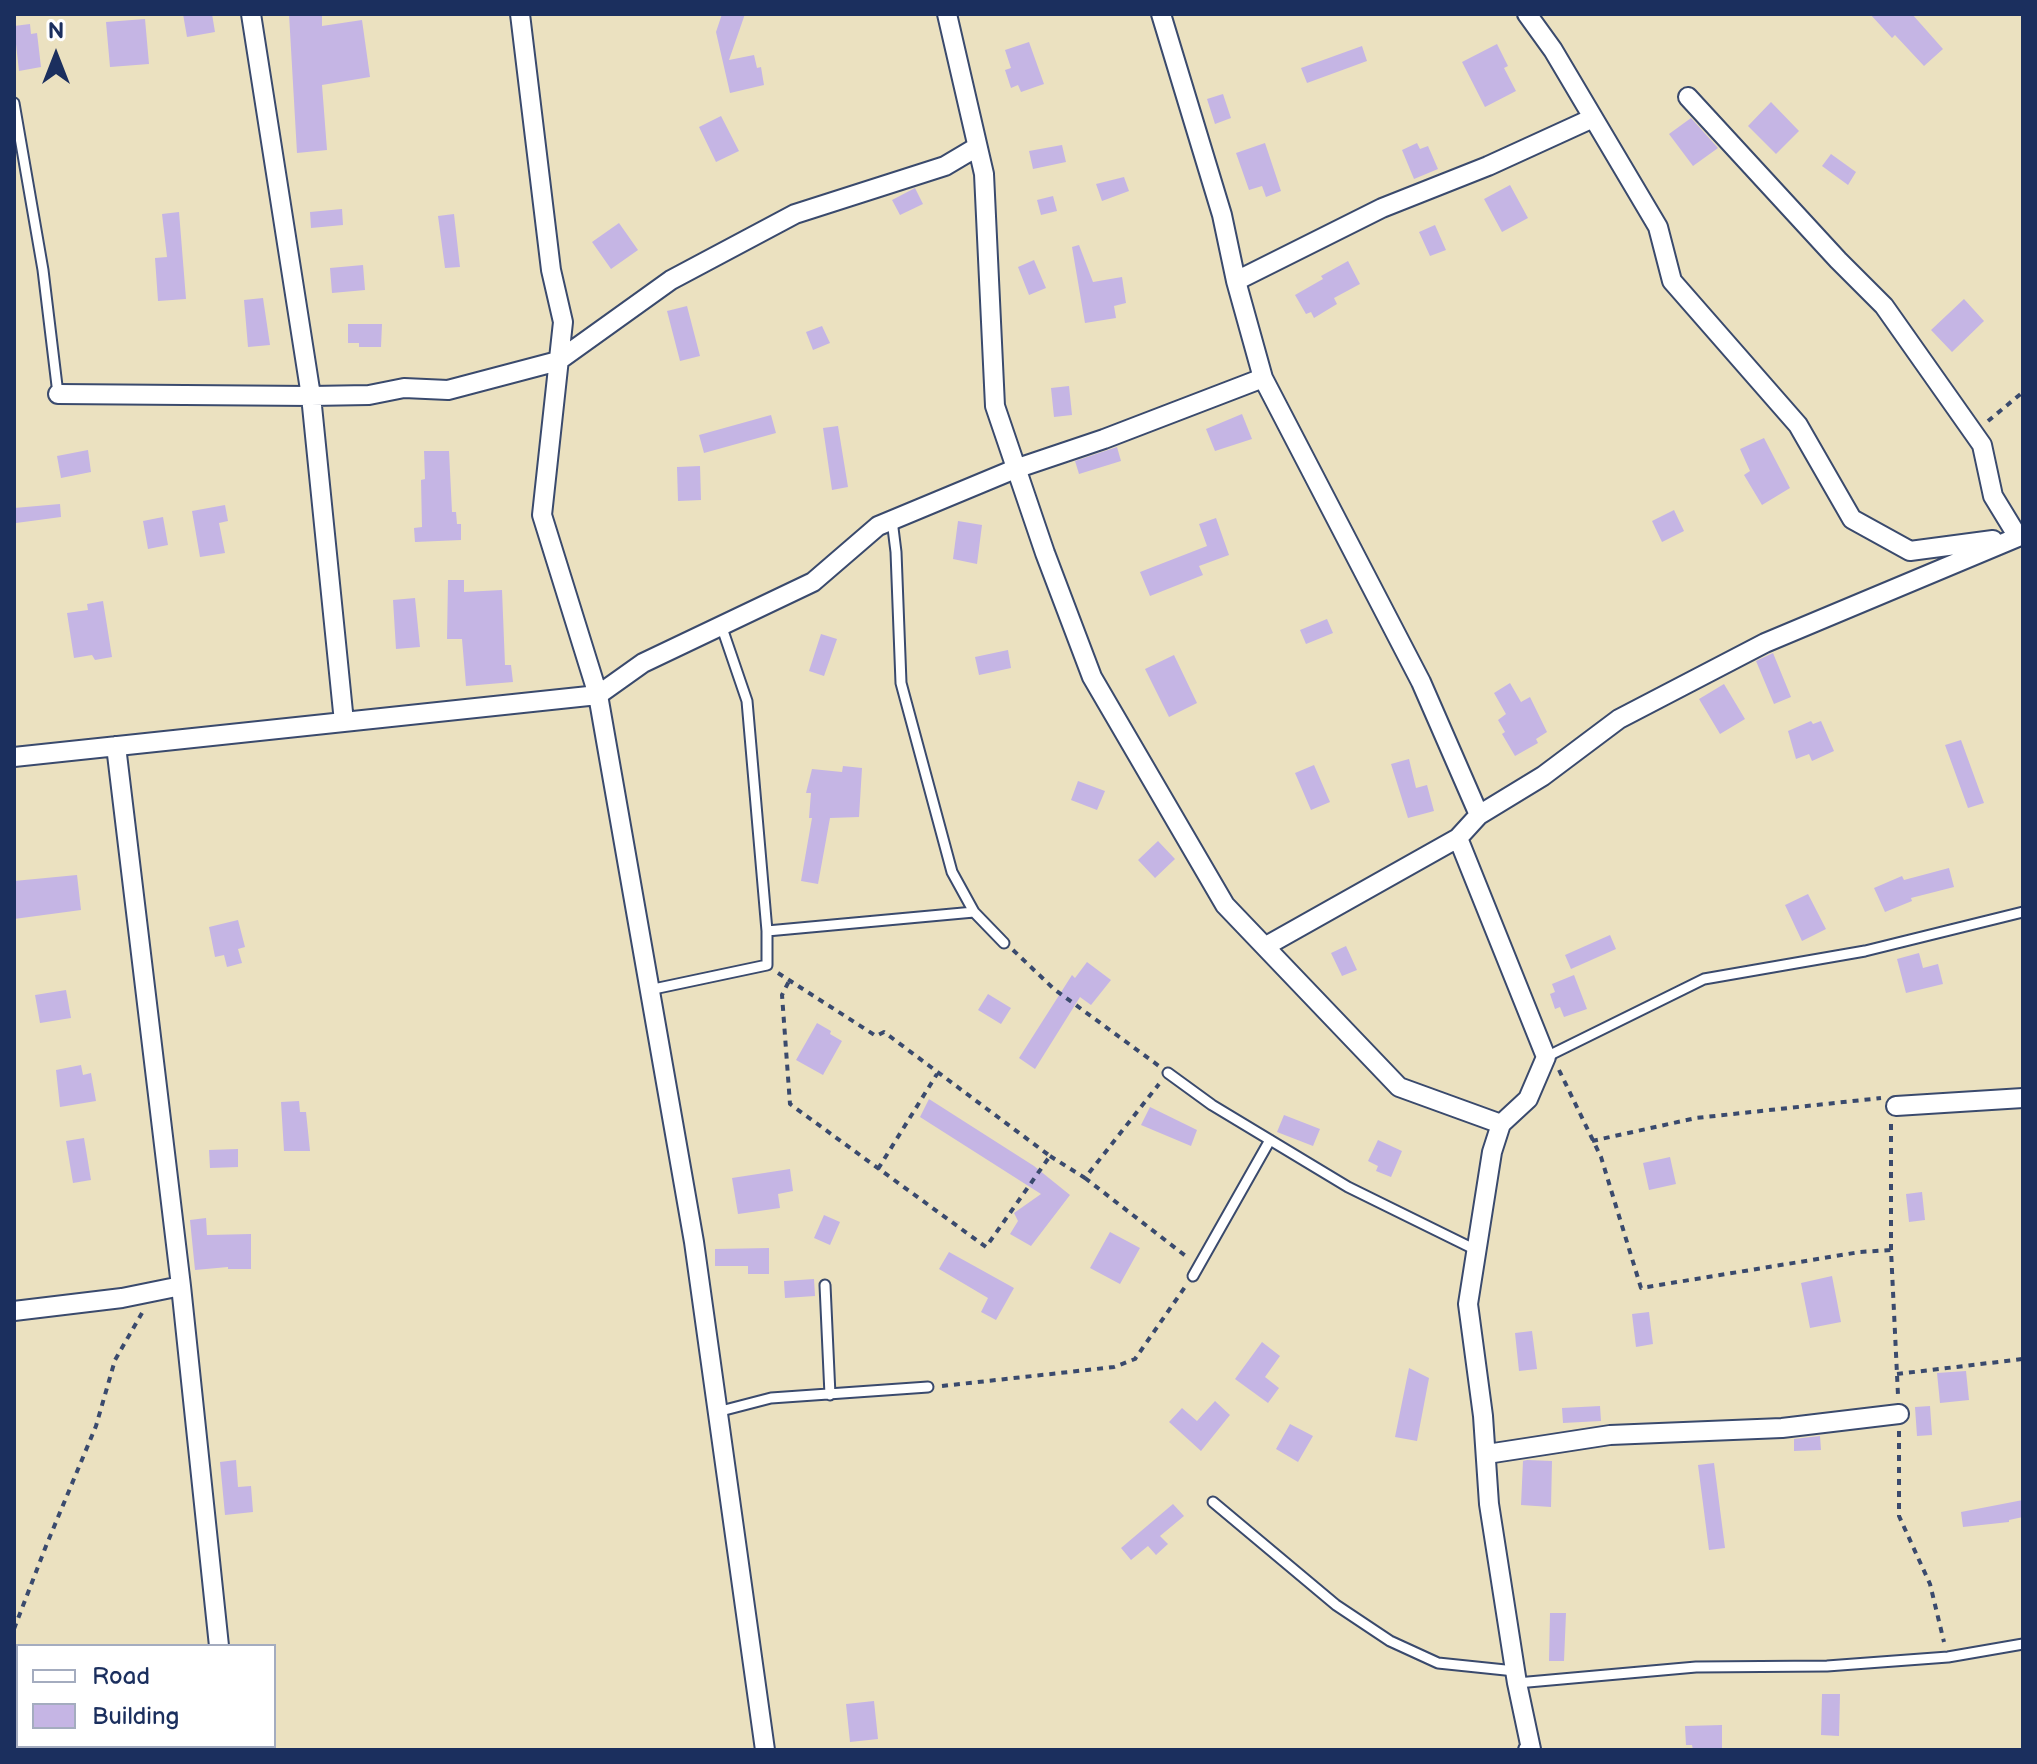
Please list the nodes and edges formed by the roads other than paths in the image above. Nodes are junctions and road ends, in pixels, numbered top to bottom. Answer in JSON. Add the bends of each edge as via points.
{"nodes":[{"id":1,"x":251,"y":14,"type":"edge"},
{"id":2,"x":520,"y":14,"type":"edge"},
{"id":3,"x":947,"y":14,"type":"edge"},
{"id":4,"x":1161,"y":14,"type":"edge"},
{"id":5,"x":1527,"y":14,"type":"edge"},
{"id":6,"x":1688,"y":97,"type":"dead end"},
{"id":7,"x":14,"y":103,"type":"edge"},
{"id":8,"x":1593,"y":118,"type":"junction"},
{"id":9,"x":977,"y":147,"type":"junction"},
{"id":10,"x":1236,"y":281,"type":"junction"},
{"id":11,"x":558,"y":361,"type":"junction"},
{"id":12,"x":1263,"y":378,"type":"junction"},
{"id":13,"x":58,"y":394,"type":"joint"},
{"id":14,"x":311,"y":396,"type":"junction"},
{"id":15,"x":1015,"y":469,"type":"junction"},
{"id":16,"x":892,"y":520,"type":"junction"},
{"id":17,"x":2020,"y":539,"type":"edge"},
{"id":18,"x":721,"y":625,"type":"junction"},
{"id":19,"x":598,"y":695,"type":"junction"},
{"id":20,"x":344,"y":722,"type":"junction"},
{"id":21,"x":116,"y":746,"type":"junction"},
{"id":22,"x":14,"y":757,"type":"edge"},
{"id":23,"x":1479,"y":815,"type":"junction"},
{"id":24,"x":1458,"y":838,"type":"junction"},
{"id":25,"x":974,"y":912,"type":"junction"},
{"id":26,"x":2023,"y":912,"type":"edge"},
{"id":27,"x":767,"y":931,"type":"junction"},
{"id":28,"x":1004,"y":943,"type":"road end"},
{"id":29,"x":1266,"y":946,"type":"junction"},
{"id":30,"x":649,"y":990,"type":"junction"},
{"id":31,"x":1546,"y":1057,"type":"junction"},
{"id":32,"x":1168,"y":1073,"type":"road end"},
{"id":33,"x":2023,"y":1098,"type":"edge"},
{"id":34,"x":1896,"y":1106,"type":"road end"},
{"id":35,"x":1501,"y":1124,"type":"junction"},
{"id":36,"x":1270,"y":1140,"type":"junction"},
{"id":37,"x":1476,"y":1250,"type":"junction"},
{"id":38,"x":1193,"y":1276,"type":"road end"},
{"id":39,"x":825,"y":1285,"type":"dead end"},
{"id":40,"x":181,"y":1286,"type":"junction"},
{"id":41,"x":14,"y":1311,"type":"edge"},
{"id":42,"x":928,"y":1387,"type":"road end"},
{"id":43,"x":830,"y":1395,"type":"junction"},
{"id":44,"x":717,"y":1412,"type":"junction"},
{"id":45,"x":1899,"y":1414,"type":"road end"},
{"id":46,"x":1487,"y":1454,"type":"junction"},
{"id":47,"x":1213,"y":1502,"type":"dead end"},
{"id":48,"x":219,"y":1644,"type":"edge"},
{"id":49,"x":2023,"y":1644,"type":"edge"},
{"id":50,"x":1516,"y":1677,"type":"junction"},
{"id":51,"x":765,"y":1750,"type":"edge"},
{"id":52,"x":1531,"y":1750,"type":"edge"}],
"edges":[{"from":1,"to":14,"type":"street"},
{"from":2,"to":11,"type":"street","via":[[551,270],[563,322]]},
{"from":3,"to":9,"type":"street"},
{"from":4,"to":10,"type":"street","via":[[1222,215]]},
{"from":5,"to":8,"type":"street"},
{"from":6,"to":17,"type":"street","via":[[1884,306],[1982,445],[1993,496]]},
{"from":7,"to":13,"type":"lane"},
{"from":8,"to":10,"type":"street","via":[[1382,208]]},
{"from":8,"to":17,"type":"street","via":[[1658,227],[1672,281],[1798,425],[1852,519],[1910,551]]},
{"from":9,"to":11,"type":"street","via":[[945,166],[795,214],[671,280]]},
{"from":9,"to":15,"type":"street","via":[[984,174],[995,406]]},
{"from":10,"to":12,"type":"street"},
{"from":11,"to":14,"type":"street","via":[[448,390]]},
{"from":11,"to":19,"type":"street","via":[[542,515]]},
{"from":12,"to":15,"type":"street"},
{"from":12,"to":23,"type":"street","via":[[1421,682]]},
{"from":13,"to":14,"type":"street"},
{"from":14,"to":20,"type":"street"},
{"from":15,"to":16,"type":"street"},
{"from":15,"to":29,"type":"street","via":[[1092,677],[1225,905]]},
{"from":16,"to":18,"type":"street","via":[[813,582]]},
{"from":16,"to":25,"type":"lane","via":[[901,683],[952,872]]},
{"from":17,"to":23,"type":"street","via":[[1752,650],[1619,719],[1543,776]]},
{"from":18,"to":19,"type":"street","via":[[643,663]]},
{"from":18,"to":27,"type":"lane","via":[[747,701]]},
{"from":19,"to":20,"type":"street"},
{"from":19,"to":30,"type":"street"},
{"from":20,"to":21,"type":"street"},
{"from":21,"to":22,"type":"street"},
{"from":21,"to":40,"type":"street"},
{"from":23,"to":24,"type":"street"},
{"from":24,"to":29,"type":"street"},
{"from":24,"to":31,"type":"street"},
{"from":25,"to":27,"type":"lane"},
{"from":25,"to":28,"type":"lane"},
{"from":26,"to":31,"type":"lane","via":[[1865,951],[1704,979]]},
{"from":27,"to":30,"type":"lane","via":[[767,965]]},
{"from":29,"to":35,"type":"street","via":[[1399,1087]]},
{"from":30,"to":44,"type":"street","via":[[694,1242]]},
{"from":31,"to":35,"type":"street","via":[[1528,1099]]},
{"from":32,"to":36,"type":"lane"},
{"from":33,"to":34,"type":"street"},
{"from":35,"to":37,"type":"street"},
{"from":36,"to":37,"type":"lane","via":[[1348,1187]]},
{"from":36,"to":38,"type":"lane"},
{"from":37,"to":46,"type":"street","via":[[1468,1304]]},
{"from":39,"to":43,"type":"lane"},
{"from":40,"to":41,"type":"street"},
{"from":40,"to":48,"type":"street"},
{"from":42,"to":43,"type":"lane"},
{"from":43,"to":44,"type":"lane","via":[[771,1398]]},
{"from":44,"to":51,"type":"street"},
{"from":45,"to":46,"type":"street","via":[[1782,1428],[1610,1435]]},
{"from":46,"to":50,"type":"street","via":[[1489,1504]]},
{"from":47,"to":50,"type":"lane","via":[[1336,1605],[1390,1641],[1438,1663]]},
{"from":49,"to":50,"type":"lane","via":[[1948,1657],[1827,1666]]},
{"from":50,"to":52,"type":"street"}]}
